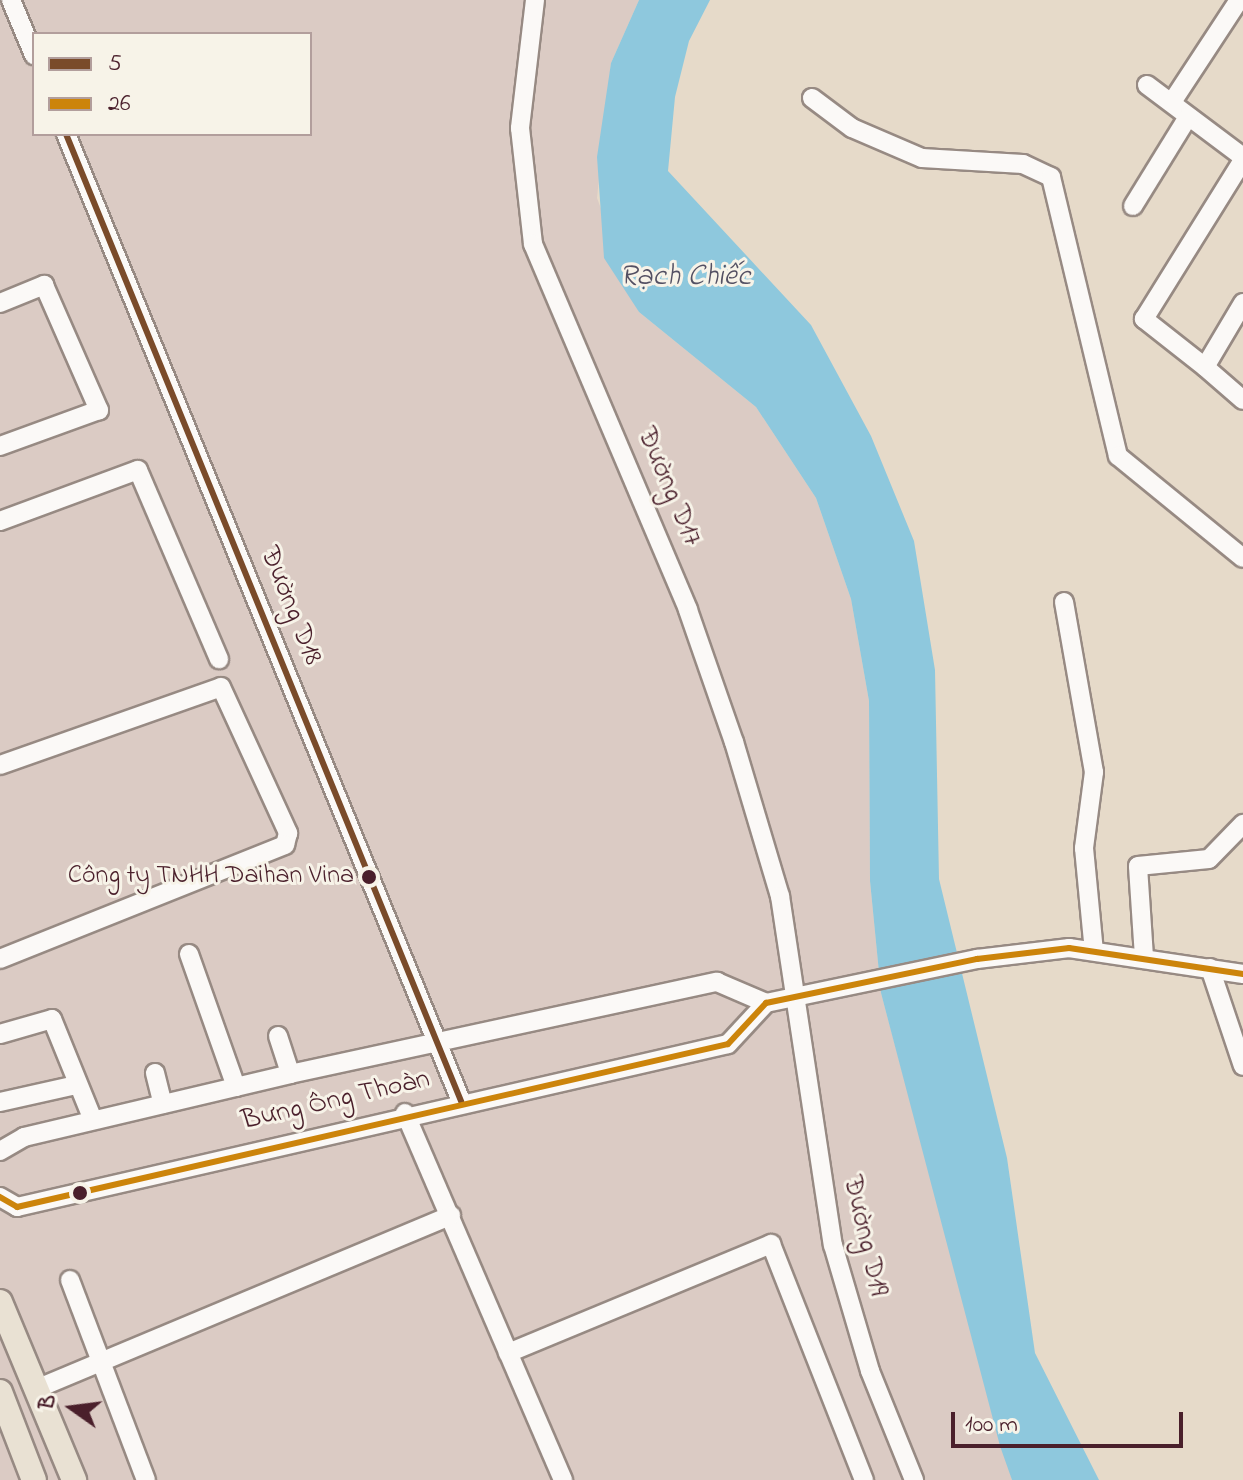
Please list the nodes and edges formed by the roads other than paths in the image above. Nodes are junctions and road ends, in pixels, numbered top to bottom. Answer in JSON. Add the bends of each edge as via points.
{"nodes":[{"id":1,"x":11,"y":0,"type":"edge"},
{"id":2,"x":535,"y":0,"type":"edge"},
{"id":3,"x":1239,"y":0,"type":"edge"},
{"id":4,"x":32,"y":50,"type":"edge"},
{"id":5,"x":1147,"y":85,"type":"dead end"},
{"id":6,"x":812,"y":98,"type":"dead end"},
{"id":7,"x":1172,"y":102,"type":"junction"},
{"id":8,"x":1188,"y":117,"type":"junction"},
{"id":9,"x":67,"y":136,"type":"edge"},
{"id":10,"x":1242,"y":154,"type":"edge"},
{"id":11,"x":1133,"y":206,"type":"dead end"},
{"id":12,"x":0,"y":303,"type":"edge"},
{"id":13,"x":1243,"y":303,"type":"edge"},
{"id":14,"x":1205,"y":367,"type":"junction"},
{"id":15,"x":1243,"y":400,"type":"edge"},
{"id":16,"x":0,"y":446,"type":"edge"},
{"id":17,"x":0,"y":521,"type":"edge"},
{"id":18,"x":1243,"y":558,"type":"edge"},
{"id":19,"x":1064,"y":602,"type":"dead end"},
{"id":20,"x":219,"y":659,"type":"dead end"},
{"id":21,"x":0,"y":765,"type":"edge"},
{"id":22,"x":1243,"y":824,"type":"edge"},
{"id":23,"x":1094,"y":951,"type":"junction"},
{"id":24,"x":189,"y":954,"type":"dead end"},
{"id":25,"x":1144,"y":957,"type":"junction"},
{"id":26,"x":0,"y":959,"type":"edge"},
{"id":27,"x":1210,"y":968,"type":"junction"},
{"id":28,"x":1243,"y":974,"type":"edge"},
{"id":29,"x":796,"y":995,"type":"junction"},
{"id":30,"x":766,"y":1003,"type":"junction"},
{"id":31,"x":0,"y":1034,"type":"edge"},
{"id":32,"x":278,"y":1036,"type":"dead end"},
{"id":33,"x":439,"y":1043,"type":"junction"},
{"id":34,"x":1243,"y":1066,"type":"edge"},
{"id":35,"x":155,"y":1073,"type":"dead end"},
{"id":36,"x":290,"y":1074,"type":"junction"},
{"id":37,"x":76,"y":1085,"type":"junction"},
{"id":38,"x":236,"y":1087,"type":"junction"},
{"id":39,"x":461,"y":1101,"type":"junction"},
{"id":40,"x":0,"y":1102,"type":"edge"},
{"id":41,"x":163,"y":1104,"type":"junction"},
{"id":42,"x":405,"y":1113,"type":"junction"},
{"id":43,"x":93,"y":1120,"type":"junction"},
{"id":44,"x":0,"y":1151,"type":"edge"},
{"id":45,"x":0,"y":1197,"type":"edge"},
{"id":46,"x":451,"y":1215,"type":"junction"},
{"id":47,"x":70,"y":1280,"type":"dead end"},
{"id":48,"x":0,"y":1302,"type":"edge"},
{"id":49,"x":508,"y":1353,"type":"junction"},
{"id":50,"x":99,"y":1358,"type":"junction"},
{"id":51,"x":36,"y":1389,"type":"junction"},
{"id":52,"x":0,"y":1392,"type":"edge"},
{"id":53,"x":0,"y":1422,"type":"edge"},
{"id":54,"x":23,"y":1480,"type":"edge"},
{"id":55,"x":34,"y":1480,"type":"edge"},
{"id":56,"x":74,"y":1480,"type":"edge"},
{"id":57,"x":146,"y":1480,"type":"edge"},
{"id":58,"x":563,"y":1480,"type":"edge"},
{"id":59,"x":864,"y":1480,"type":"edge"},
{"id":60,"x":914,"y":1480,"type":"edge"}],
"edges":[{"from":1,"to":4,"type":"street"},
{"from":2,"to":29,"type":"street","name":"Đường D17","via":[[520,128],[533,244],[694,625],[780,896]]},
{"from":3,"to":7,"type":"street"},
{"from":5,"to":7,"type":"street"},
{"from":6,"to":18,"type":"street","via":[[887,147],[922,158],[1023,164],[1051,177],[1118,456]]},
{"from":7,"to":8,"type":"street"},
{"from":8,"to":10,"type":"street"},
{"from":8,"to":11,"type":"street"},
{"from":9,"to":33,"type":"street","name":"Đường D18"},
{"from":10,"to":14,"type":"street","via":[[1144,319]]},
{"from":12,"to":16,"type":"street","via":[[44,285],[99,410]]},
{"from":13,"to":14,"type":"street"},
{"from":14,"to":15,"type":"street"},
{"from":17,"to":20,"type":"street","via":[[138,470]]},
{"from":19,"to":23,"type":"street","via":[[1093,762],[1084,848]]},
{"from":21,"to":26,"type":"street","via":[[207,686],[221,687],[288,833],[285,845]]},
{"from":22,"to":25,"type":"street","via":[[1209,859],[1138,866]]},
{"from":23,"to":25,"type":"street"},
{"from":23,"to":29,"type":"street","via":[[1040,948]]},
{"from":24,"to":38,"type":"street"},
{"from":25,"to":27,"type":"street"},
{"from":27,"to":28,"type":"street"},
{"from":27,"to":34,"type":"street"},
{"from":29,"to":30,"type":"street"},
{"from":29,"to":60,"type":"street","name":"Đường D19","via":[[833,1245],[870,1371]]},
{"from":30,"to":33,"type":"street","name":"Bưng Ông Thoàn","via":[[717,982]]},
{"from":30,"to":39,"type":"street","name":"Bưng Ông Thoàn","via":[[728,1044]]},
{"from":31,"to":37,"type":"street","via":[[52,1019]]},
{"from":32,"to":36,"type":"street"},
{"from":33,"to":36,"type":"street","name":"Bưng Ông Thoàn"},
{"from":33,"to":39,"type":"street","name":"Đường D18"},
{"from":35,"to":41,"type":"street"},
{"from":36,"to":38,"type":"street","name":"Bưng Ông Thoàn"},
{"from":37,"to":40,"type":"street"},
{"from":37,"to":43,"type":"street"},
{"from":38,"to":41,"type":"street","name":"Bưng Ông Thoàn"},
{"from":39,"to":42,"type":"street","name":"Bưng Ông Thoàn"},
{"from":41,"to":43,"type":"street","name":"Bưng Ông Thoàn"},
{"from":42,"to":45,"type":"street","name":"Bưng Ông Thoàn","via":[[17,1207]]},
{"from":42,"to":46,"type":"street"},
{"from":43,"to":44,"type":"street","name":"Bưng Ông Thoàn","via":[[4,1143]]},
{"from":46,"to":49,"type":"street"},
{"from":46,"to":50,"type":"street"},
{"from":47,"to":50,"type":"street"},
{"from":48,"to":51,"type":"main road"},
{"from":49,"to":58,"type":"street"},
{"from":49,"to":59,"type":"street","via":[[771,1244]]},
{"from":50,"to":51,"type":"street"},
{"from":50,"to":57,"type":"street"},
{"from":51,"to":56,"type":"main road"},
{"from":52,"to":55,"type":"main road"},
{"from":53,"to":54,"type":"main road"}]}
